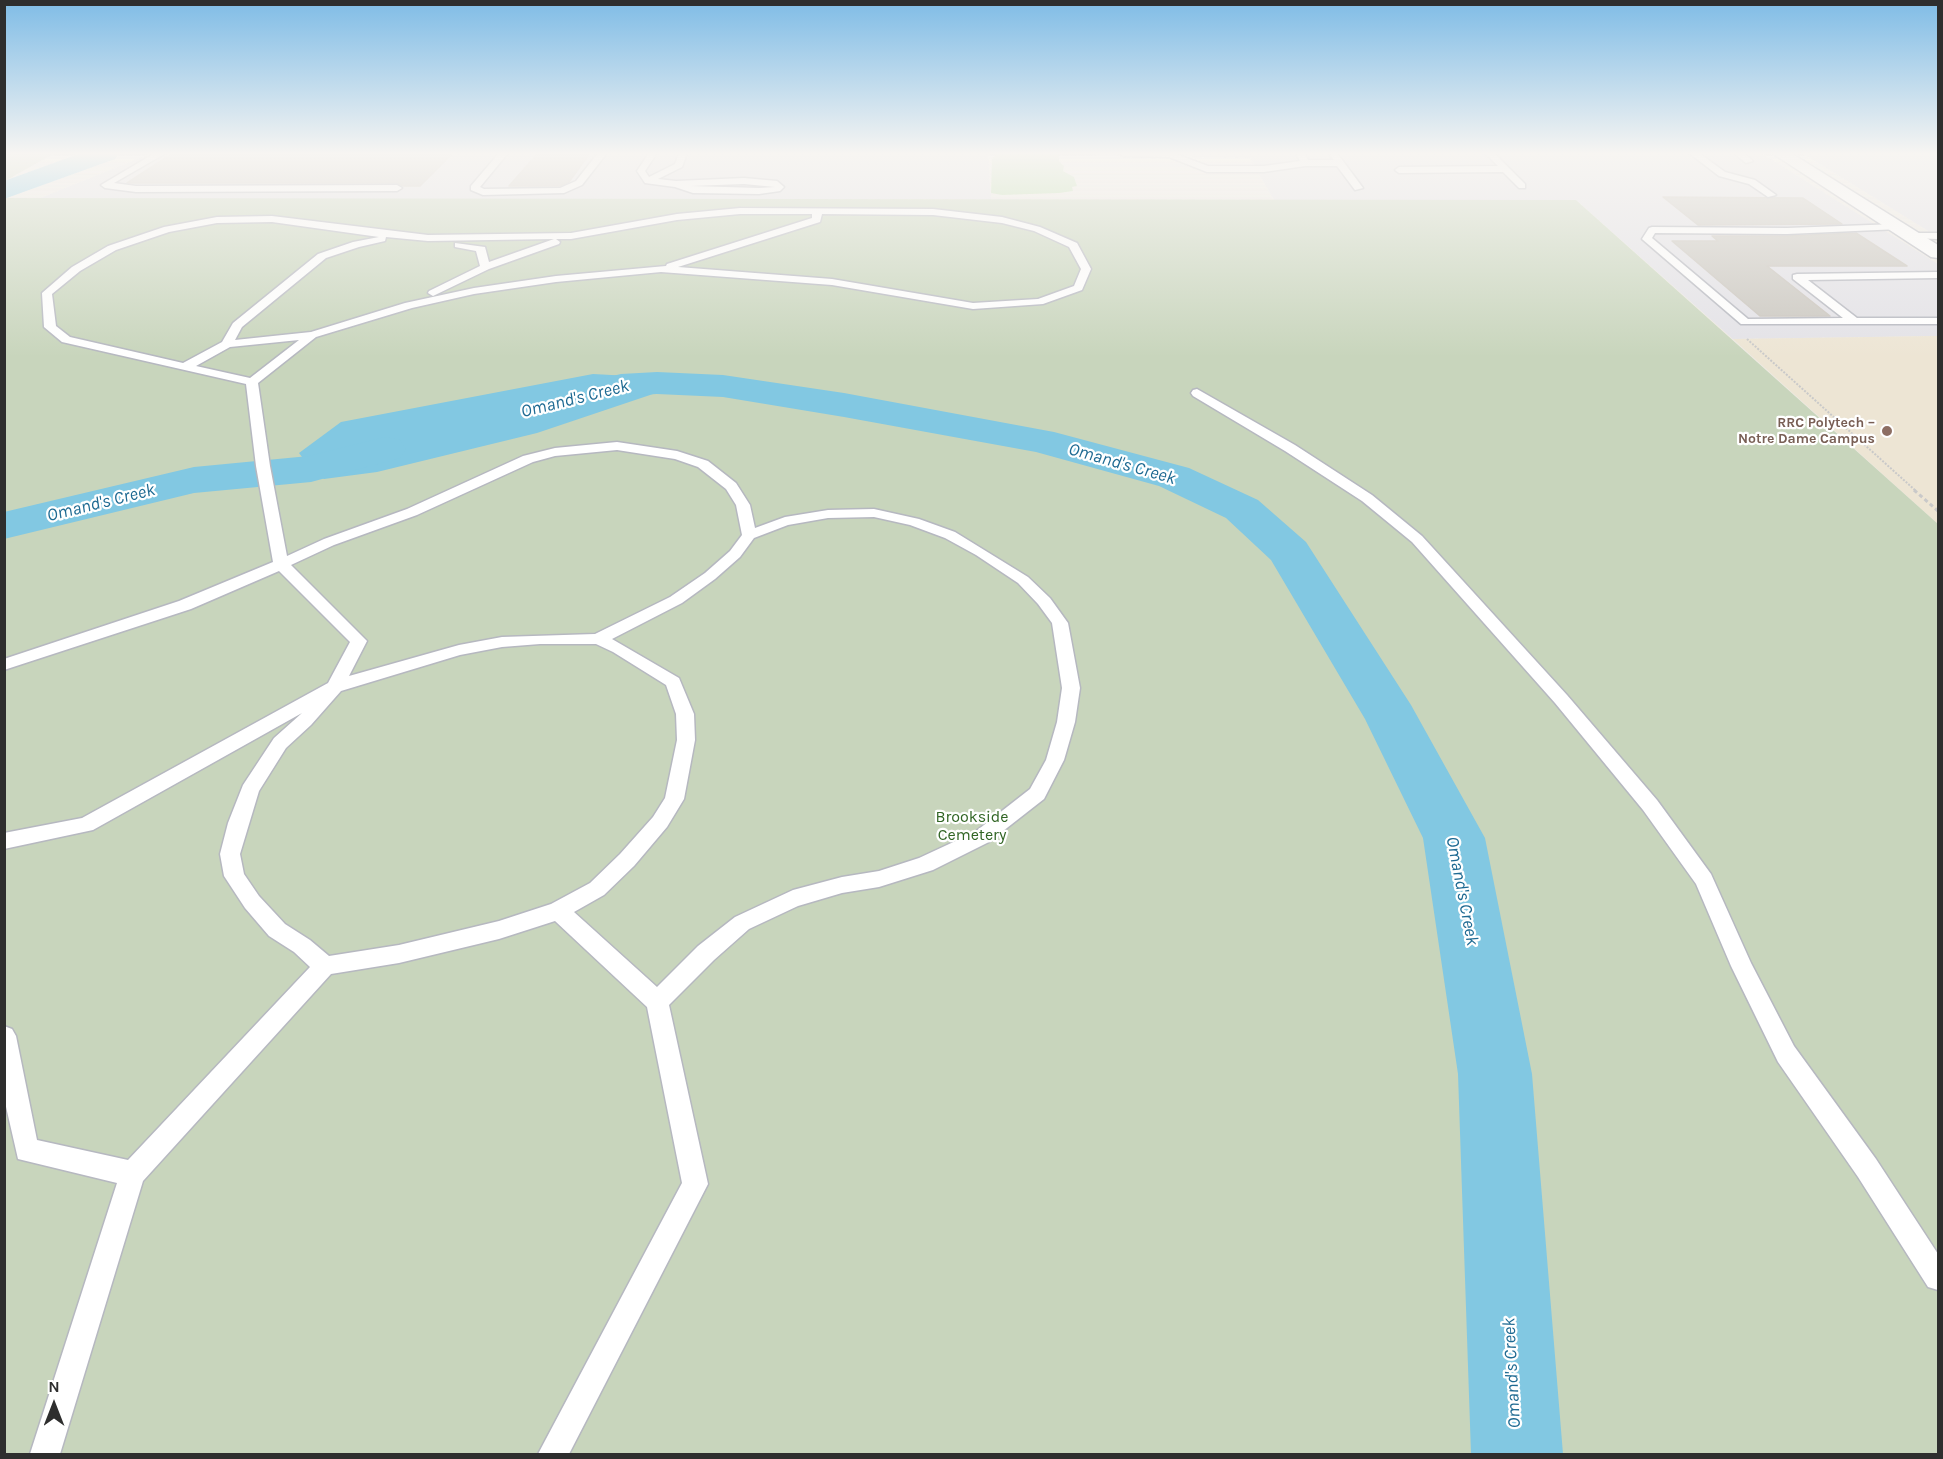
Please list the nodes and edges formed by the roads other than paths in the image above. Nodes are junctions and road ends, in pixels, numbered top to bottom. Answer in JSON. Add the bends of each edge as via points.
{"nodes":[{"id":1,"x":211,"y":221,"type":"edge"},
{"id":2,"x":287,"y":221,"type":"edge"},
{"id":3,"x":655,"y":221,"type":"edge"},
{"id":4,"x":814,"y":221,"type":"edge"},
{"id":5,"x":1006,"y":221,"type":"edge"},
{"id":6,"x":1888,"y":221,"type":"edge"},
{"id":7,"x":315,"y":225,"type":"junction"},
{"id":8,"x":1904,"y":231,"type":"junction"},
{"id":9,"x":1938,"y":236,"type":"edge"},
{"id":10,"x":397,"y":237,"type":"junction"},
{"id":11,"x":571,"y":237,"type":"junction"},
{"id":12,"x":428,"y":238,"type":"junction"},
{"id":13,"x":323,"y":247,"type":"junction"},
{"id":14,"x":1938,"y":253,"type":"edge"},
{"id":15,"x":485,"y":267,"type":"junction"},
{"id":16,"x":661,"y":269,"type":"junction"},
{"id":17,"x":1933,"y":275,"type":"edge"},
{"id":18,"x":1938,"y":282,"type":"edge"},
{"id":19,"x":409,"y":304,"type":"junction"},
{"id":20,"x":1854,"y":321,"type":"junction"},
{"id":21,"x":1938,"y":321,"type":"edge"},
{"id":22,"x":312,"y":335,"type":"junction"},
{"id":23,"x":226,"y":344,"type":"junction"},
{"id":24,"x":186,"y":366,"type":"junction"},
{"id":25,"x":252,"y":382,"type":"junction"},
{"id":26,"x":1197,"y":393,"type":"dead end"},
{"id":27,"x":749,"y":535,"type":"junction"},
{"id":28,"x":281,"y":564,"type":"junction"},
{"id":29,"x":598,"y":639,"type":"junction"},
{"id":30,"x":4,"y":665,"type":"edge"},
{"id":31,"x":335,"y":687,"type":"junction"},
{"id":32,"x":4,"y":841,"type":"edge"},
{"id":33,"x":558,"y":911,"type":"junction"},
{"id":34,"x":324,"y":966,"type":"junction"},
{"id":35,"x":657,"y":1002,"type":"junction"},
{"id":36,"x":4,"y":1036,"type":"edge"},
{"id":37,"x":133,"y":1174,"type":"junction"},
{"id":38,"x":1938,"y":1277,"type":"edge"},
{"id":39,"x":45,"y":1455,"type":"edge"},
{"id":40,"x":553,"y":1455,"type":"edge"}],
"edges":[{"from":1,"to":24,"type":"lane","via":[[167,229],[112,248],[76,269],[47,293],[50,327],[66,340]]},
{"from":2,"to":7,"type":"lane"},
{"from":3,"to":11,"type":"lane"},
{"from":4,"to":16,"type":"lane"},
{"from":5,"to":16,"type":"lane","via":[[1073,245],[1086,269],[1077,288],[1039,302],[973,306],[832,282]]},
{"from":6,"to":8,"type":"street"},
{"from":7,"to":10,"type":"lane"},
{"from":7,"to":13,"type":"lane"},
{"from":8,"to":9,"type":"lane"},
{"from":8,"to":14,"type":"street"},
{"from":8,"to":20,"type":"lane","via":[[1652,230],[1647,239],[1745,322]]},
{"from":10,"to":12,"type":"lane"},
{"from":10,"to":13,"type":"lane"},
{"from":11,"to":12,"type":"lane"},
{"from":11,"to":15,"type":"lane"},
{"from":12,"to":15,"type":"lane","via":[[481,249]]},
{"from":13,"to":23,"type":"lane","via":[[237,325]]},
{"from":15,"to":19,"type":"lane"},
{"from":16,"to":19,"type":"lane","via":[[556,279]]},
{"from":17,"to":18,"type":"lane"},
{"from":17,"to":20,"type":"lane","via":[[1797,277]]},
{"from":19,"to":22,"type":"lane"},
{"from":20,"to":21,"type":"lane"},
{"from":22,"to":23,"type":"lane"},
{"from":22,"to":25,"type":"lane"},
{"from":23,"to":24,"type":"lane"},
{"from":24,"to":25,"type":"lane"},
{"from":25,"to":28,"type":"lane"},
{"from":26,"to":38,"type":"lane","via":[[1367,498],[1417,539],[1650,805],[1704,880],[1786,1054]]},
{"from":27,"to":28,"type":"lane","via":[[743,504],[731,486],[703,464],[650,449],[617,446],[528,459],[455,489],[412,512],[328,542]]},
{"from":27,"to":29,"type":"lane","via":[[735,554],[685,594]]},
{"from":27,"to":35,"type":"lane","via":[[785,521],[874,513],[914,522],[981,552],[1023,580],[1060,623],[1071,688],[1066,722],[1055,760],[1037,794],[982,837],[926,864],[793,899],[742,923]]},
{"from":28,"to":30,"type":"lane","via":[[185,605]]},
{"from":28,"to":31,"type":"lane","via":[[359,641]]},
{"from":29,"to":31,"type":"lane","via":[[502,642],[407,664]]},
{"from":29,"to":33,"type":"lane","via":[[673,682],[685,714],[682,769],[674,799],[654,830],[597,889]]},
{"from":31,"to":32,"type":"lane","via":[[86,825]]},
{"from":31,"to":34,"type":"lane","via":[[280,743],[264,766],[246,801],[230,854],[234,876],[252,902],[277,930]]},
{"from":33,"to":34,"type":"lane","via":[[399,954]]},
{"from":33,"to":35,"type":"lane"},
{"from":34,"to":37,"type":"lane"},
{"from":35,"to":40,"type":"lane","via":[[695,1184]]},
{"from":36,"to":37,"type":"lane","via":[[27,1150]]},
{"from":37,"to":39,"type":"lane"}]}
